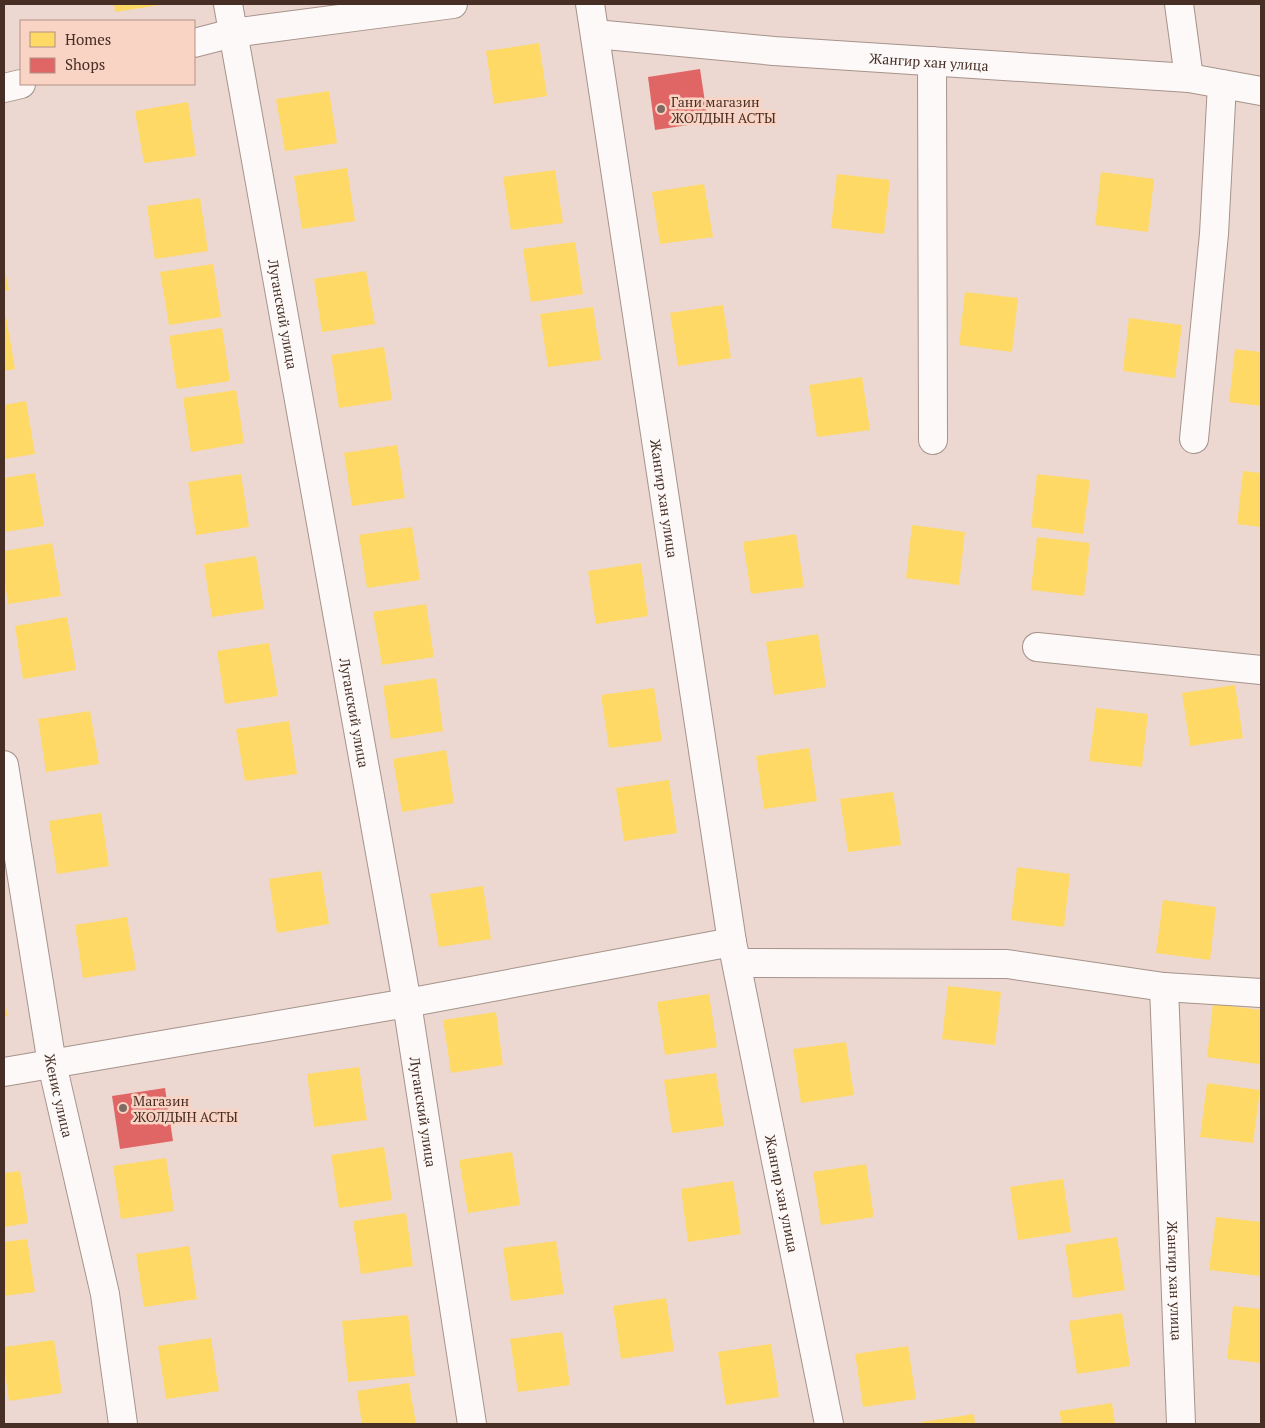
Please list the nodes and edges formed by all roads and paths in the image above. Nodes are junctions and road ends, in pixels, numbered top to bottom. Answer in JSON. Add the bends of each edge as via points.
{"nodes":[{"id":1,"x":228,"y":4,"type":"edge"},
{"id":2,"x":452,"y":4,"type":"edge"},
{"id":3,"x":590,"y":4,"type":"edge"},
{"id":4,"x":1179,"y":4,"type":"edge"},
{"id":5,"x":233,"y":33,"type":"junction"},
{"id":6,"x":595,"y":34,"type":"junction"},
{"id":7,"x":195,"y":42,"type":"edge"},
{"id":8,"x":932,"y":60,"type":"junction"},
{"id":9,"x":1189,"y":78,"type":"junction"},
{"id":10,"x":20,"y":84,"type":"edge"},
{"id":11,"x":1222,"y":84,"type":"junction"},
{"id":12,"x":4,"y":88,"type":"edge"},
{"id":13,"x":1261,"y":91,"type":"edge"},
{"id":14,"x":1194,"y":439,"type":"dead end"},
{"id":15,"x":933,"y":440,"type":"dead end"},
{"id":16,"x":1036,"y":647,"type":"dead end"},
{"id":17,"x":1261,"y":670,"type":"edge"},
{"id":18,"x":4,"y":765,"type":"edge"},
{"id":19,"x":735,"y":952,"type":"junction"},
{"id":20,"x":1164,"y":987,"type":"junction"},
{"id":21,"x":1261,"y":993,"type":"edge"},
{"id":22,"x":407,"y":1003,"type":"junction"},
{"id":23,"x":52,"y":1064,"type":"junction"},
{"id":24,"x":4,"y":1072,"type":"edge"},
{"id":25,"x":123,"y":1424,"type":"edge"},
{"id":26,"x":472,"y":1424,"type":"edge"},
{"id":27,"x":829,"y":1424,"type":"edge"},
{"id":28,"x":1181,"y":1424,"type":"edge"}],
"edges":[{"from":1,"to":5,"type":"street","name":"Луганский улица"},
{"from":2,"to":5,"type":"street"},
{"from":3,"to":6,"type":"street","name":"Жангир хан улица"},
{"from":4,"to":9,"type":"street"},
{"from":5,"to":7,"type":"street"},
{"from":5,"to":22,"type":"street","name":"Луганский улица"},
{"from":6,"to":8,"type":"street","name":"Жангир хан улица","via":[[774,51]]},
{"from":6,"to":19,"type":"street","name":"Жангир хан улица"},
{"from":8,"to":9,"type":"street","name":"Жангир хан улица"},
{"from":8,"to":15,"type":"street"},
{"from":9,"to":11,"type":"street","name":"Жангир хан улица"},
{"from":10,"to":12,"type":"street"},
{"from":11,"to":13,"type":"street","name":"Жангир хан улица"},
{"from":11,"to":14,"type":"street","via":[[1214,234]]},
{"from":16,"to":17,"type":"street"},
{"from":18,"to":23,"type":"street","name":"Женис улица"},
{"from":19,"to":20,"type":"street","via":[[1007,964]]},
{"from":19,"to":22,"type":"street"},
{"from":19,"to":27,"type":"street","name":"Жангир хан улица"},
{"from":20,"to":21,"type":"street"},
{"from":20,"to":28,"type":"street","name":"Жангир хан улица"},
{"from":22,"to":23,"type":"street"},
{"from":22,"to":26,"type":"street","name":"Луганский улица"},
{"from":23,"to":24,"type":"street"},
{"from":23,"to":25,"type":"street","name":"Женис улица","via":[[105,1294]]}]}
